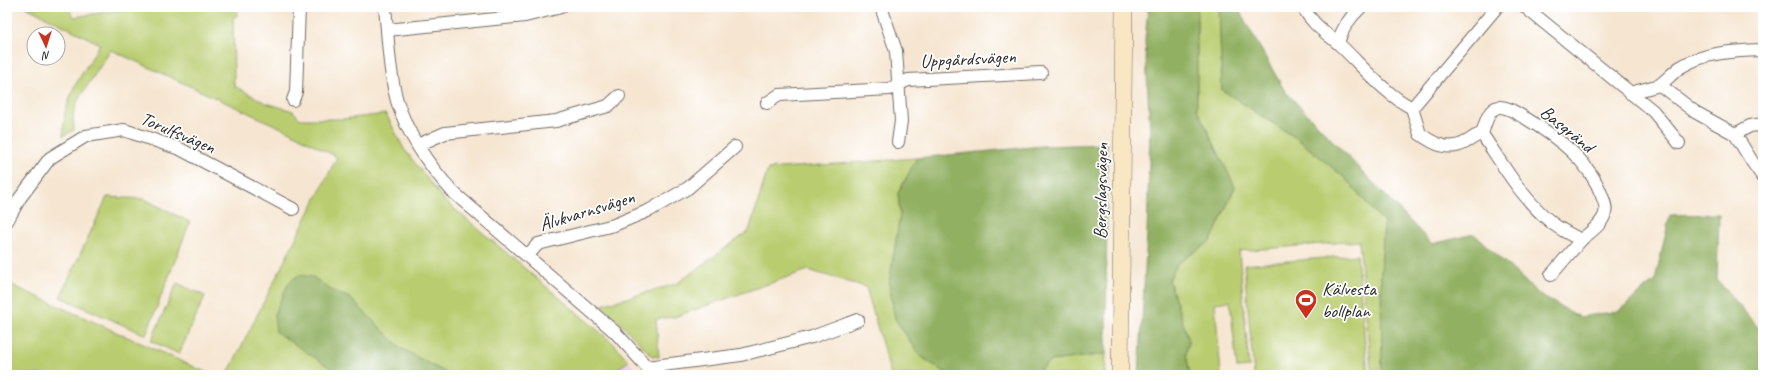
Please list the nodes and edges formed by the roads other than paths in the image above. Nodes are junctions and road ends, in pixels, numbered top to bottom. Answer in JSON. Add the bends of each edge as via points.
{"nodes":[{"id":1,"x":299,"y":7,"type":"edge"},
{"id":2,"x":385,"y":7,"type":"edge"},
{"id":3,"x":561,"y":7,"type":"edge"},
{"id":4,"x":881,"y":7,"type":"edge"},
{"id":5,"x":1124,"y":7,"type":"edge"},
{"id":6,"x":1303,"y":7,"type":"edge"},
{"id":7,"x":1361,"y":7,"type":"edge"},
{"id":8,"x":1497,"y":7,"type":"edge"},
{"id":9,"x":1525,"y":7,"type":"edge"},
{"id":10,"x":387,"y":30,"type":"junction"},
{"id":11,"x":1338,"y":43,"type":"junction"},
{"id":12,"x":1763,"y":50,"type":"edge"},
{"id":13,"x":1041,"y":73,"type":"dead end"},
{"id":14,"x":899,"y":84,"type":"junction"},
{"id":15,"x":1660,"y":85,"type":"junction"},
{"id":16,"x":1630,"y":92,"type":"junction"},
{"id":17,"x":619,"y":96,"type":"dead end"},
{"id":18,"x":293,"y":100,"type":"dead end"},
{"id":19,"x":767,"y":103,"type":"dead end"},
{"id":20,"x":1412,"y":108,"type":"junction"},
{"id":21,"x":1763,"y":124,"type":"edge"},
{"id":22,"x":1482,"y":134,"type":"junction"},
{"id":23,"x":1735,"y":134,"type":"junction"},
{"id":24,"x":898,"y":142,"type":"dead end"},
{"id":25,"x":1679,"y":143,"type":"dead end"},
{"id":26,"x":418,"y":145,"type":"junction"},
{"id":27,"x":735,"y":147,"type":"dead end"},
{"id":28,"x":1763,"y":177,"type":"edge"},
{"id":29,"x":293,"y":209,"type":"dead end"},
{"id":30,"x":7,"y":221,"type":"edge"},
{"id":31,"x":1581,"y":240,"type":"junction"},
{"id":32,"x":528,"y":255,"type":"junction"},
{"id":33,"x":1551,"y":275,"type":"dead end"},
{"id":34,"x":858,"y":320,"type":"dead end"},
{"id":35,"x":649,"y":371,"type":"edge"},
{"id":36,"x":1120,"y":375,"type":"edge"}],
"edges":[{"from":1,"to":18,"type":"street","via":[[296,92]]},
{"from":2,"to":10,"type":"street","name":"Älvkvarnsvägen"},
{"from":3,"to":10,"type":"street","via":[[525,16]]},
{"from":4,"to":14,"type":"street","name":"Uppgårdsvägen","via":[[896,50]]},
{"from":5,"to":36,"type":"main road","name":"Bergslagsvägen"},
{"from":6,"to":11,"type":"street","via":[[1309,19]]},
{"from":7,"to":11,"type":"street","via":[[1341,32]]},
{"from":8,"to":20,"type":"street"},
{"from":9,"to":16,"type":"street"},
{"from":10,"to":26,"type":"street","name":"Älvkvarnsvägen","via":[[391,71],[398,101],[408,128]]},
{"from":11,"to":20,"type":"street","via":[[1399,102]]},
{"from":12,"to":15,"type":"street","via":[[1716,54],[1697,59],[1679,69]]},
{"from":13,"to":14,"type":"street","name":"Uppgårdsvägen","via":[[908,80]]},
{"from":14,"to":19,"type":"street","name":"Uppgårdsvägen","via":[[890,89],[779,95]]},
{"from":14,"to":24,"type":"street","name":"Uppgårdsvägen","via":[[901,121]]},
{"from":15,"to":16,"type":"street"},
{"from":15,"to":23,"type":"street","via":[[1695,112]]},
{"from":16,"to":25,"type":"street","via":[[1653,111]]},
{"from":17,"to":26,"type":"street","via":[[608,106],[556,121],[445,133]]},
{"from":20,"to":22,"type":"street","via":[[1420,134],[1440,146],[1453,148]]},
{"from":21,"to":23,"type":"street","via":[[1750,126]]},
{"from":22,"to":31,"type":"street","via":[[1519,190],[1552,223]]},
{"from":22,"to":31,"type":"street","name":"Basgränd","via":[[1494,109],[1505,108],[1549,133],[1579,157],[1596,181],[1606,212],[1603,219]]},
{"from":23,"to":28,"type":"street"},
{"from":26,"to":32,"type":"street","name":"Älvkvarnsvägen","via":[[433,170],[453,192]]},
{"from":27,"to":32,"type":"street","name":"Älvkvarnsvägen","via":[[688,188],[650,210],[614,225],[538,244]]},
{"from":29,"to":30,"type":"street","name":"Torulfsvägen","via":[[180,149],[124,130],[86,136],[50,158],[20,198]]},
{"from":31,"to":33,"type":"street","name":"Basgränd"},
{"from":32,"to":35,"type":"street","name":"Älvkvarnsvägen","via":[[615,332]]},
{"from":34,"to":35,"type":"street","name":"Älvkvarnsvägen","via":[[812,337],[741,354]]}]}
